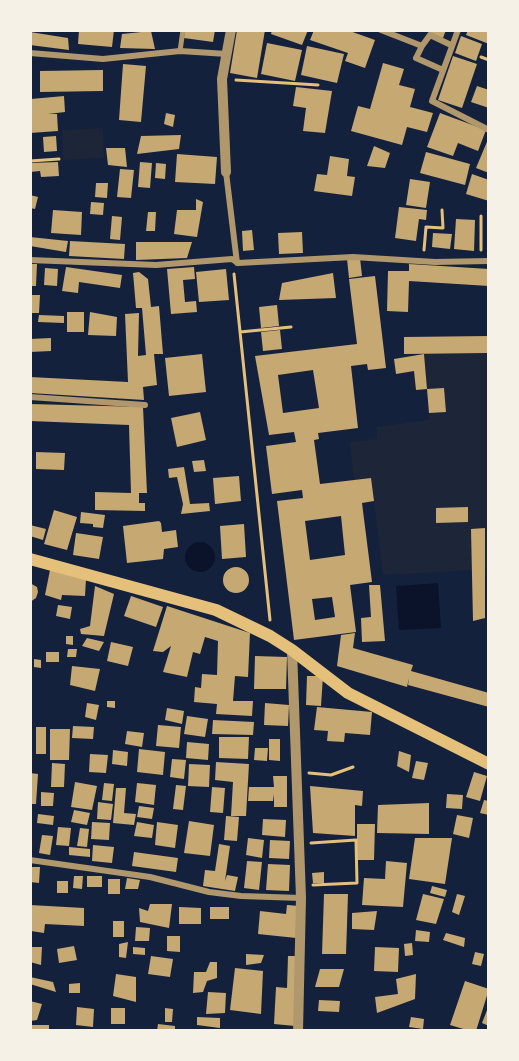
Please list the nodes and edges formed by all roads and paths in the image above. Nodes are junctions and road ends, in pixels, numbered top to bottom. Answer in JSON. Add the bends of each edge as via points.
{"nodes":[{"id":1,"x":183,"y":30,"type":"edge"},
{"id":2,"x":231,"y":30,"type":"edge"},
{"id":3,"x":381,"y":30,"type":"edge"},
{"id":4,"x":458,"y":30,"type":"edge"},
{"id":5,"x":451,"y":45,"type":"junction"},
{"id":6,"x":422,"y":46,"type":"junction"},
{"id":7,"x":180,"y":51,"type":"junction"},
{"id":8,"x":30,"y":53,"type":"edge"},
{"id":9,"x":227,"y":54,"type":"junction"},
{"id":10,"x":481,"y":57,"type":"dead end"},
{"id":11,"x":489,"y":60,"type":"edge"},
{"id":12,"x":443,"y":70,"type":"junction"},
{"id":13,"x":222,"y":79,"type":"junction"},
{"id":14,"x":318,"y":85,"type":"dead end"},
{"id":15,"x":489,"y":130,"type":"edge"},
{"id":16,"x":59,"y":159,"type":"dead end"},
{"id":17,"x":30,"y":161,"type":"edge"},
{"id":18,"x":226,"y":172,"type":"joint"},
{"id":19,"x":442,"y":210,"type":"dead end"},
{"id":20,"x":481,"y":216,"type":"dead end"},
{"id":21,"x":30,"y":260,"type":"edge"},
{"id":22,"x":235,"y":261,"type":"junction"},
{"id":23,"x":423,"y":261,"type":"junction"},
{"id":24,"x":481,"y":261,"type":"junction"},
{"id":25,"x":489,"y":261,"type":"edge"},
{"id":26,"x":291,"y":327,"type":"dead end"},
{"id":27,"x":240,"y":332,"type":"junction"},
{"id":28,"x":30,"y":397,"type":"edge"},
{"id":29,"x":145,"y":405,"type":"dead end"},
{"id":30,"x":30,"y":559,"type":"edge"},
{"id":31,"x":270,"y":636,"type":"junction"},
{"id":32,"x":292,"y":650,"type":"junction"},
{"id":33,"x":489,"y":764,"type":"edge"},
{"id":34,"x":353,"y":767,"type":"dead end"},
{"id":35,"x":295,"y":771,"type":"junction"},
{"id":36,"x":298,"y":843,"type":"junction"},
{"id":37,"x":30,"y":860,"type":"edge"},
{"id":38,"x":299,"y":885,"type":"junction"},
{"id":39,"x":301,"y":898,"type":"junction"},
{"id":40,"x":298,"y":1031,"type":"edge"}],
"edges":[{"from":1,"to":7,"type":"street"},
{"from":2,"to":9,"type":"street"},
{"from":3,"to":6,"type":"street"},
{"from":4,"to":5,"type":"street"},
{"from":5,"to":6,"type":"street","via":[[430,35]]},
{"from":5,"to":12,"type":"street"},
{"from":6,"to":12,"type":"street","via":[[416,58]]},
{"from":7,"to":8,"type":"street","via":[[103,58]]},
{"from":7,"to":9,"type":"street"},
{"from":9,"to":13,"type":"street"},
{"from":10,"to":11,"type":"path"},
{"from":12,"to":15,"type":"street","via":[[432,101]]},
{"from":13,"to":14,"type":"path"},
{"from":13,"to":18,"type":"street"},
{"from":16,"to":17,"type":"path"},
{"from":18,"to":22,"type":"street"},
{"from":19,"to":23,"type":"path","via":[[443,228],[426,227]]},
{"from":20,"to":24,"type":"path"},
{"from":21,"to":22,"type":"street","via":[[156,265]]},
{"from":22,"to":23,"type":"street","via":[[353,257]]},
{"from":22,"to":27,"type":"path"},
{"from":23,"to":24,"type":"street"},
{"from":24,"to":25,"type":"street"},
{"from":26,"to":27,"type":"path"},
{"from":27,"to":31,"type":"path","via":[[271,613]]},
{"from":28,"to":29,"type":"street"},
{"from":30,"to":31,"type":"main road","via":[[216,610]]},
{"from":31,"to":32,"type":"main road"},
{"from":32,"to":33,"type":"main road","via":[[348,693]]},
{"from":32,"to":35,"type":"street"},
{"from":34,"to":35,"type":"path","via":[[331,775]]},
{"from":35,"to":36,"type":"street"},
{"from":36,"to":38,"type":"street"},
{"from":36,"to":38,"type":"path","via":[[356,840],[357,872],[357,883]]},
{"from":37,"to":39,"type":"street","via":[[150,877],[209,892]]},
{"from":38,"to":39,"type":"street"},
{"from":39,"to":40,"type":"street"}]}
